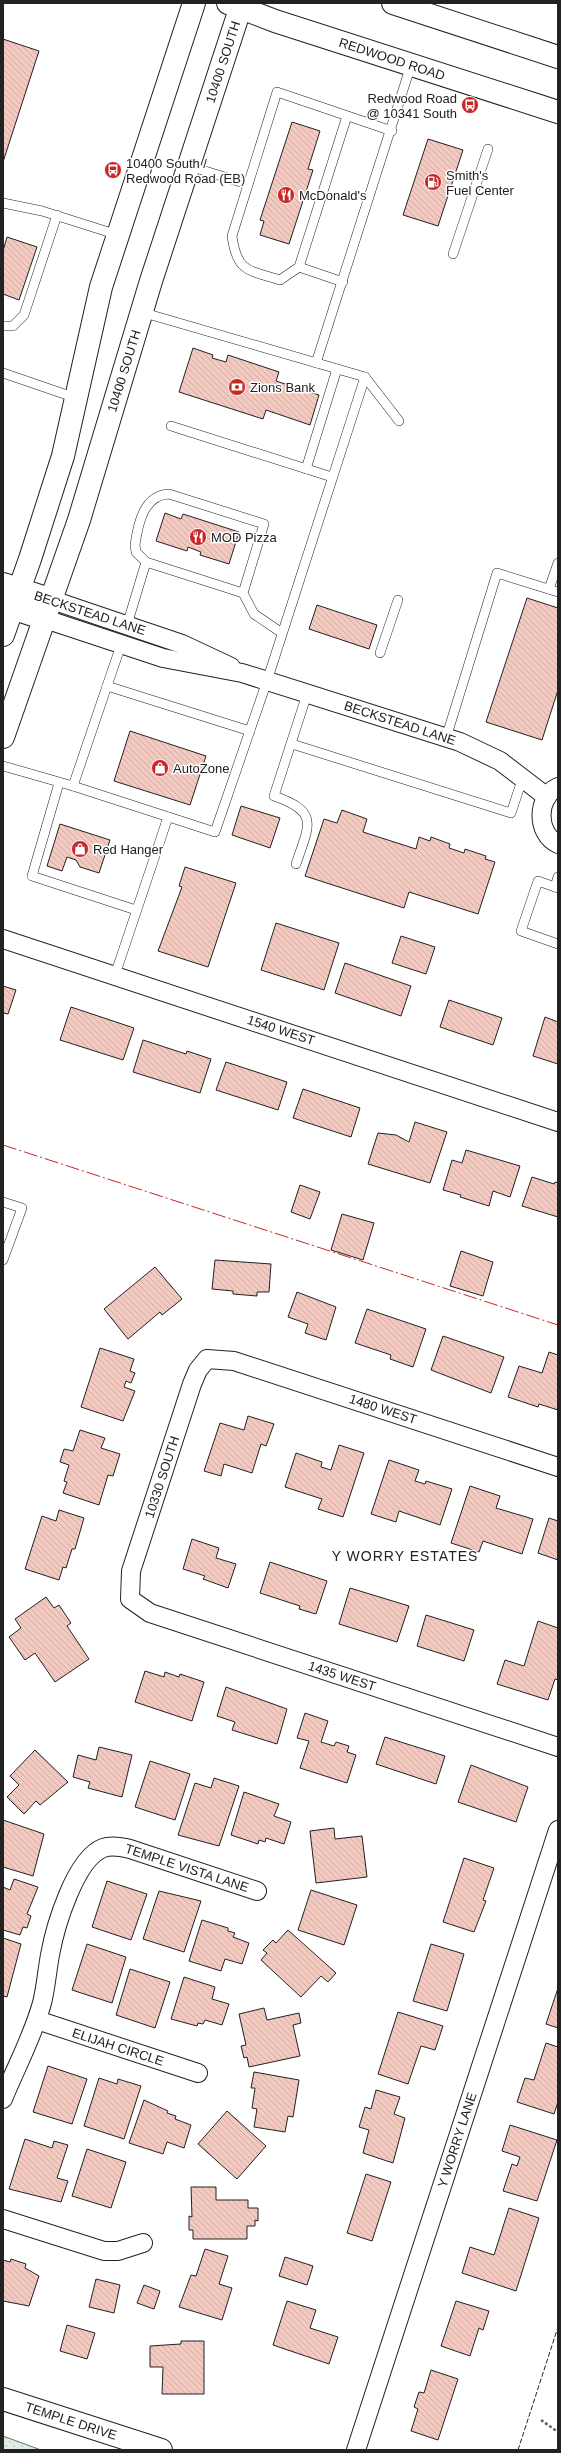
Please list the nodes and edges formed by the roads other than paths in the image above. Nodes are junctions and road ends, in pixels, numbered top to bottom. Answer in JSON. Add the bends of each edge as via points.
{"nodes":[{"id":1,"x":194,"y":3,"type":"edge"},
{"id":2,"x":393,"y":3,"type":"edge"},
{"id":3,"x":237,"y":4,"type":"edge"},
{"id":4,"x":558,"y":57,"type":"edge"},
{"id":5,"x":411,"y":65,"type":"junction"},
{"id":6,"x":558,"y":112,"type":"edge"},
{"id":7,"x":347,"y":116,"type":"junction"},
{"id":8,"x":392,"y":131,"type":"junction"},
{"id":9,"x":488,"y":149,"type":"dead end"},
{"id":10,"x":189,"y":166,"type":"junction"},
{"id":11,"x":247,"y":184,"type":"junction"},
{"id":12,"x":3,"y":203,"type":"edge"},
{"id":13,"x":57,"y":215,"type":"junction"},
{"id":14,"x":118,"y":235,"type":"junction"},
{"id":15,"x":453,"y":254,"type":"dead end"},
{"id":16,"x":299,"y":267,"type":"junction"},
{"id":17,"x":343,"y":282,"type":"junction"},
{"id":18,"x":141,"y":312,"type":"junction"},
{"id":19,"x":3,"y":326,"type":"edge"},
{"id":20,"x":316,"y":363,"type":"junction"},
{"id":21,"x":337,"y":369,"type":"junction"},
{"id":22,"x":3,"y":373,"type":"edge"},
{"id":23,"x":365,"y":377,"type":"junction"},
{"id":24,"x":76,"y":398,"type":"junction"},
{"id":25,"x":399,"y":421,"type":"dead end"},
{"id":26,"x":171,"y":426,"type":"dead end"},
{"id":27,"x":306,"y":469,"type":"junction"},
{"id":28,"x":332,"y":477,"type":"junction"},
{"id":29,"x":146,"y":562,"type":"junction"},
{"id":30,"x":558,"y":563,"type":"edge"},
{"id":31,"x":554,"y":591,"type":"edge"},
{"id":32,"x":243,"y":593,"type":"junction"},
{"id":33,"x":9,"y":597,"type":"edge"},
{"id":34,"x":398,"y":600,"type":"dead end"},
{"id":35,"x":49,"y":610,"type":"junction"},
{"id":36,"x":127,"y":625,"type":"junction"},
{"id":37,"x":282,"y":633,"type":"junction"},
{"id":38,"x":3,"y":636,"type":"edge"},
{"id":39,"x":121,"y":645,"type":"junction"},
{"id":40,"x":380,"y":653,"type":"dead end"},
{"id":41,"x":242,"y":674,"type":"junction"},
{"id":42,"x":267,"y":681,"type":"junction"},
{"id":43,"x":107,"y":686,"type":"junction"},
{"id":44,"x":307,"y":694,"type":"junction"},
{"id":45,"x":250,"y":730,"type":"junction"},
{"id":46,"x":3,"y":737,"type":"edge"},
{"id":47,"x":446,"y":738,"type":"junction"},
{"id":48,"x":292,"y":744,"type":"junction"},
{"id":49,"x":3,"y":766,"type":"edge"},
{"id":50,"x":523,"y":777,"type":"junction"},
{"id":51,"x":59,"y":783,"type":"junction"},
{"id":52,"x":73,"y":786,"type":"junction"},
{"id":53,"x":552,"y":792,"type":"edge"},
{"id":54,"x":168,"y":817,"type":"junction"},
{"id":55,"x":558,"y":844,"type":"edge"},
{"id":56,"x":296,"y":864,"type":"dead end"},
{"id":57,"x":558,"y":877,"type":"edge"},
{"id":58,"x":556,"y":887,"type":"edge"},
{"id":59,"x":136,"y":910,"type":"junction"},
{"id":60,"x":3,"y":939,"type":"edge"},
{"id":61,"x":558,"y":944,"type":"edge"},
{"id":62,"x":115,"y":975,"type":"junction"},
{"id":63,"x":558,"y":1122,"type":"edge"},
{"id":64,"x":3,"y":1202,"type":"edge"},
{"id":65,"x":3,"y":1260,"type":"edge"},
{"id":66,"x":207,"y":1359,"type":"joint"},
{"id":67,"x":558,"y":1467,"type":"edge"},
{"id":68,"x":130,"y":1599,"type":"joint"},
{"id":69,"x":558,"y":1747,"type":"edge"},
{"id":70,"x":558,"y":1830,"type":"edge"},
{"id":71,"x":257,"y":1891,"type":"dead end"},
{"id":72,"x":37,"y":2020,"type":"junction"},
{"id":73,"x":198,"y":2073,"type":"dead end"},
{"id":74,"x":3,"y":2099,"type":"edge"},
{"id":75,"x":3,"y":2219,"type":"edge"},
{"id":76,"x":144,"y":2243,"type":"dead end"},
{"id":77,"x":3,"y":2399,"type":"edge"},
{"id":78,"x":162,"y":2450,"type":"edge"},
{"id":79,"x":356,"y":2450,"type":"edge"}],
"edges":[{"from":1,"to":14,"type":"main road"},
{"from":2,"to":4,"type":"main road"},
{"from":3,"to":5,"type":"main road","name":"REDWOOD ROAD","via":[[275,21]]},
{"from":3,"to":10,"type":"main road","name":"10400 SOUTH"},
{"from":5,"to":6,"type":"main road","name":"REDWOOD ROAD"},
{"from":5,"to":8,"type":"lane"},
{"from":7,"to":8,"type":"lane"},
{"from":7,"to":11,"type":"lane","via":[[277,92]]},
{"from":7,"to":16,"type":"lane"},
{"from":8,"to":17,"type":"lane"},
{"from":9,"to":15,"type":"lane"},
{"from":10,"to":11,"type":"lane"},
{"from":10,"to":18,"type":"main road","name":"10400 SOUTH"},
{"from":11,"to":16,"type":"lane","via":[[232,236],[235,254],[245,269],[280,280]]},
{"from":12,"to":13,"type":"lane"},
{"from":13,"to":14,"type":"lane"},
{"from":13,"to":19,"type":"lane","via":[[24,315],[13,326]]},
{"from":14,"to":24,"type":"main road","via":[[92,322]]},
{"from":16,"to":17,"type":"lane"},
{"from":17,"to":20,"type":"lane"},
{"from":18,"to":20,"type":"lane"},
{"from":18,"to":35,"type":"main road","name":"10400 SOUTH"},
{"from":20,"to":21,"type":"lane"},
{"from":21,"to":23,"type":"lane"},
{"from":21,"to":27,"type":"lane"},
{"from":22,"to":24,"type":"lane"},
{"from":23,"to":25,"type":"lane"},
{"from":23,"to":28,"type":"lane"},
{"from":24,"to":33,"type":"main road","via":[[63,456]]},
{"from":26,"to":27,"type":"lane"},
{"from":27,"to":28,"type":"lane"},
{"from":28,"to":37,"type":"lane"},
{"from":29,"to":32,"type":"lane"},
{"from":29,"to":32,"type":"lane","via":[[136,552],[136,538],[147,504],[160,494],[169,494],[264,524]]},
{"from":29,"to":36,"type":"lane"},
{"from":30,"to":31,"type":"lane"},
{"from":31,"to":47,"type":"lane","via":[[497,573]]},
{"from":32,"to":37,"type":"lane","via":[[254,614]]},
{"from":33,"to":35,"type":"main road","name":"BECKSTEAD LANE"},
{"from":33,"to":38,"type":"main road"},
{"from":34,"to":40,"type":"lane"},
{"from":35,"to":36,"type":"street","name":"BECKSTEAD LANE"},
{"from":35,"to":39,"type":"street","name":"BECKSTEAD LANE"},
{"from":35,"to":46,"type":"main road","name":"10400 SOUTH"},
{"from":36,"to":41,"type":"street","name":"BECKSTEAD LANE","via":[[182,644]]},
{"from":37,"to":42,"type":"lane"},
{"from":39,"to":41,"type":"street","name":"BECKSTEAD LANE","via":[[186,664]]},
{"from":39,"to":43,"type":"lane"},
{"from":41,"to":42,"type":"street","name":"BECKSTEAD LANE"},
{"from":42,"to":44,"type":"street","name":"BECKSTEAD LANE"},
{"from":42,"to":45,"type":"lane"},
{"from":43,"to":45,"type":"lane"},
{"from":43,"to":52,"type":"lane"},
{"from":44,"to":47,"type":"street","name":"BECKSTEAD LANE"},
{"from":44,"to":48,"type":"lane"},
{"from":45,"to":54,"type":"lane","via":[[215,832]]},
{"from":47,"to":50,"type":"street","name":"BECKSTEAD LANE","via":[[483,752]]},
{"from":48,"to":50,"type":"lane","via":[[511,813]]},
{"from":48,"to":56,"type":"lane","via":[[274,796],[302,808],[307,819],[307,831]]},
{"from":49,"to":51,"type":"lane"},
{"from":50,"to":53,"type":"street","name":"BECKSTEAD LANE"},
{"from":51,"to":52,"type":"lane"},
{"from":51,"to":59,"type":"lane","via":[[32,876]]},
{"from":52,"to":54,"type":"lane"},
{"from":53,"to":55,"type":"street","name":"BECKSTEAD LANE","via":[[541,809],[541,822],[546,833]]},
{"from":54,"to":59,"type":"lane"},
{"from":57,"to":58,"type":"lane"},
{"from":58,"to":61,"type":"lane","via":[[538,881],[522,931]]},
{"from":59,"to":62,"type":"lane"},
{"from":60,"to":62,"type":"street","name":"1540 WEST"},
{"from":62,"to":63,"type":"street","name":"1540 WEST"},
{"from":64,"to":65,"type":"lane","via":[[22,1208]]},
{"from":66,"to":67,"type":"street","name":"1480 WEST","via":[[234,1361]]},
{"from":66,"to":68,"type":"street","name":"10330 SOUTH","via":[[198,1370],[192,1384],[131,1571]]},
{"from":68,"to":69,"type":"street","name":"1435 WEST","via":[[150,1613]]},
{"from":70,"to":79,"type":"street","name":"Y WORRY LANE"},
{"from":71,"to":72,"type":"street","name":"TEMPLE VISTA LANE","via":[[130,1849],[104,1847],[86,1863],[60,1917]]},
{"from":72,"to":73,"type":"street","name":"ELIJAH CIRCLE"},
{"from":72,"to":74,"type":"street","name":"TEMPLE VISTA LANE"},
{"from":75,"to":76,"type":"street","via":[[104,2251],[118,2251]]},
{"from":77,"to":78,"type":"main road","name":"TEMPLE DRIVE"}]}
